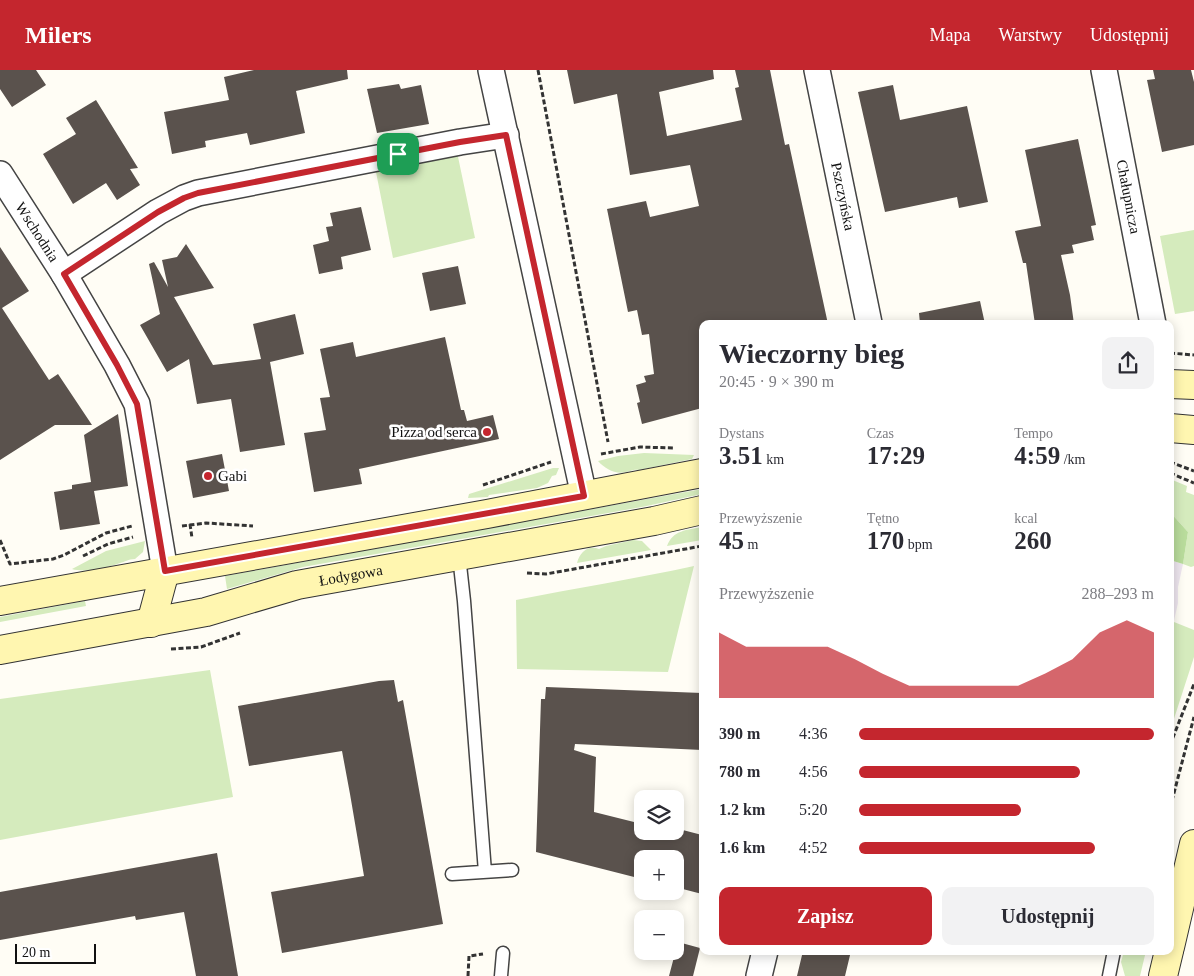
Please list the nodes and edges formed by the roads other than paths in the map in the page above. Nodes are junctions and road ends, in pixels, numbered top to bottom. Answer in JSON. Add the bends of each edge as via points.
{"nodes":[{"id":1,"x":492,"y":70,"type":"edge"},
{"id":2,"x":816,"y":70,"type":"edge"},
{"id":3,"x":1104,"y":70,"type":"edge"},
{"id":4,"x":506,"y":135,"type":"junction"},
{"id":5,"x":0,"y":174,"type":"edge"},
{"id":6,"x":64,"y":274,"type":"junction"},
{"id":7,"x":868,"y":320,"type":"edge"},
{"id":8,"x":1152,"y":320,"type":"edge"},
{"id":9,"x":1174,"y":384,"type":"edge"},
{"id":10,"x":1194,"y":385,"type":"edge"},
{"id":11,"x":1174,"y":428,"type":"edge"},
{"id":12,"x":1194,"y":430,"type":"edge"},
{"id":13,"x":699,"y":474,"type":"edge"},
{"id":14,"x":584,"y":496,"type":"junction"},
{"id":15,"x":699,"y":511,"type":"edge"},
{"id":16,"x":459,"y":556,"type":"junction"},
{"id":17,"x":165,"y":571,"type":"junction"},
{"id":18,"x":0,"y":601,"type":"edge"},
{"id":19,"x":151,"y":623,"type":"junction"},
{"id":20,"x":0,"y":650,"type":"edge"},
{"id":21,"x":1194,"y":844,"type":"edge"},
{"id":22,"x":512,"y":870,"type":"dead end"},
{"id":23,"x":485,"y":872,"type":"junction"},
{"id":24,"x":452,"y":874,"type":"dead end"},
{"id":25,"x":1174,"y":930,"type":"edge"},
{"id":26,"x":503,"y":953,"type":"road end"},
{"id":27,"x":765,"y":955,"type":"edge"},
{"id":28,"x":1113,"y":955,"type":"edge"},
{"id":29,"x":1168,"y":955,"type":"edge"},
{"id":30,"x":502,"y":976,"type":"edge"},
{"id":31,"x":759,"y":976,"type":"edge"},
{"id":32,"x":1108,"y":976,"type":"edge"},
{"id":33,"x":1163,"y":976,"type":"edge"}],
"edges":[{"from":1,"to":4,"type":"street"},
{"from":2,"to":7,"type":"street","name":"Pszczyńska"},
{"from":3,"to":8,"type":"street","name":"Chałupnicza"},
{"from":4,"to":6,"type":"street","via":[[198,193],[158,212]]},
{"from":4,"to":14,"type":"street"},
{"from":5,"to":6,"type":"street","name":"Wschodnia"},
{"from":6,"to":17,"type":"street","name":"Wschodnia","via":[[137,404]]},
{"from":9,"to":10,"type":"main road"},
{"from":11,"to":12,"type":"main road"},
{"from":13,"to":14,"type":"main road"},
{"from":14,"to":17,"type":"main road"},
{"from":15,"to":16,"type":"main road","name":"Łodygowa","via":[[654,522]]},
{"from":16,"to":19,"type":"main road","name":"Łodygowa","via":[[297,585],[206,612]]},
{"from":16,"to":23,"type":"lane"},
{"from":17,"to":18,"type":"main road"},
{"from":17,"to":19,"type":"main road"},
{"from":19,"to":20,"type":"main road","name":"Łodygowa"},
{"from":21,"to":25,"type":"main road"},
{"from":22,"to":23,"type":"lane"},
{"from":23,"to":24,"type":"lane"},
{"from":26,"to":30,"type":"lane"},
{"from":27,"to":31,"type":"street"},
{"from":28,"to":32,"type":"lane"},
{"from":29,"to":33,"type":"main road"}]}
